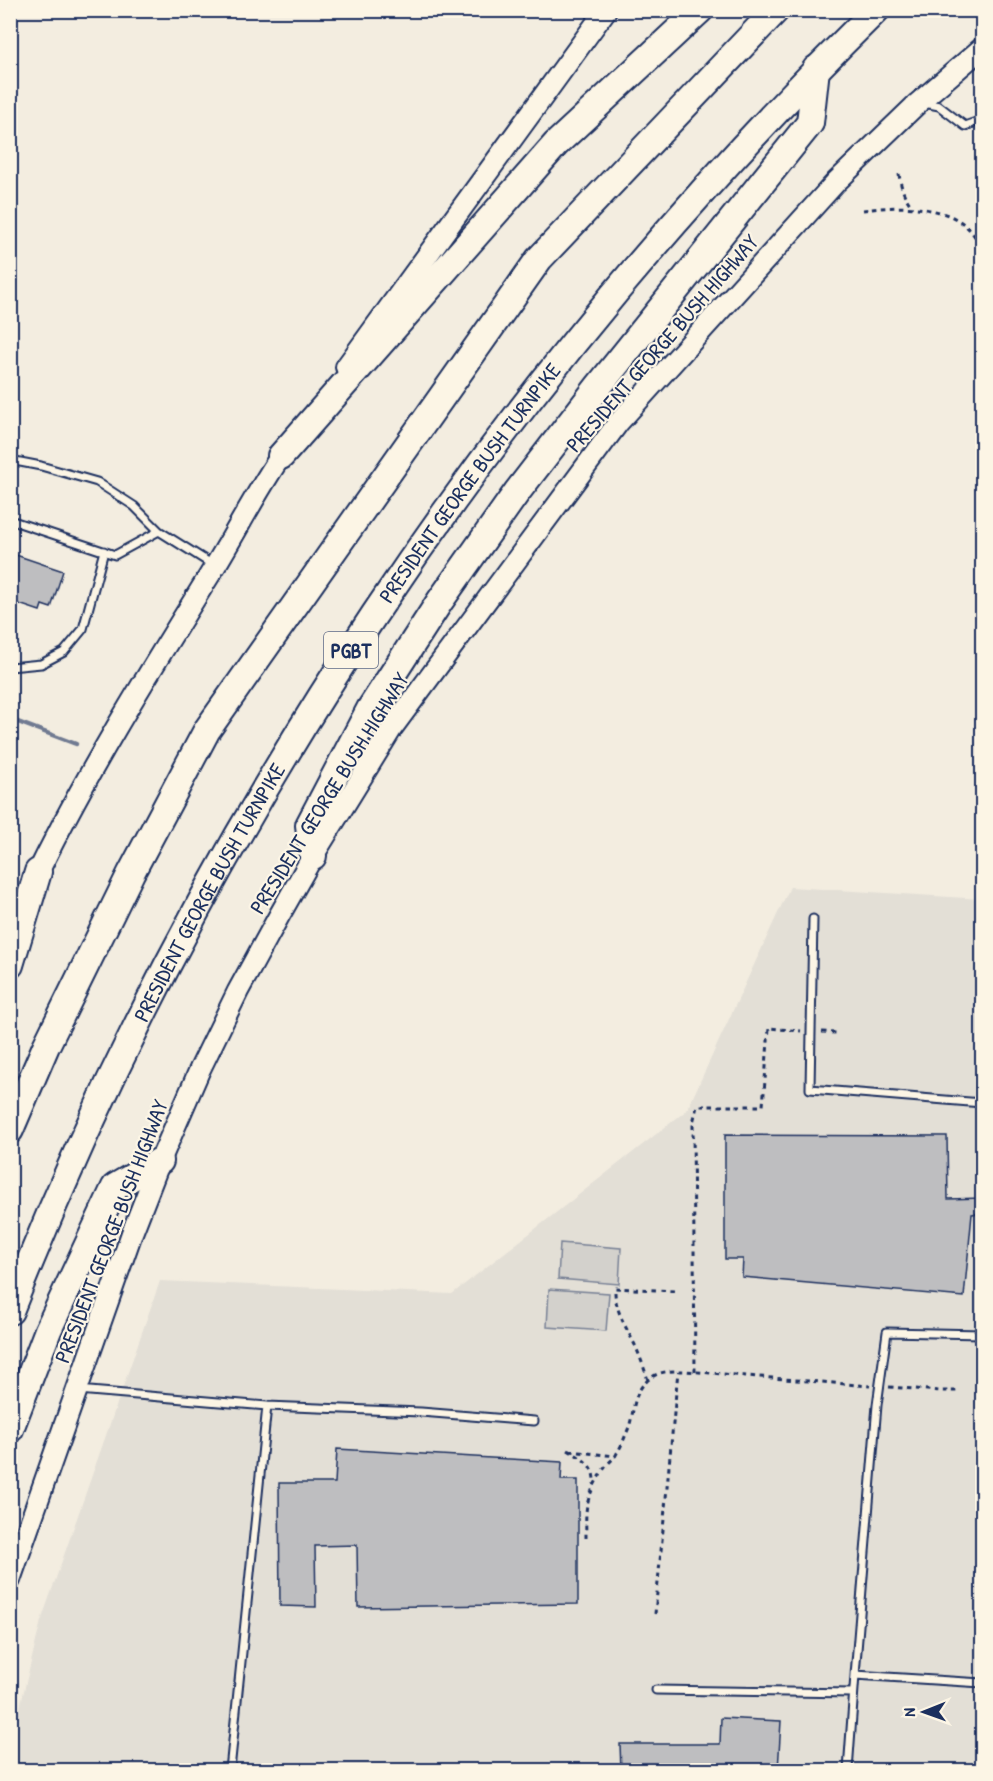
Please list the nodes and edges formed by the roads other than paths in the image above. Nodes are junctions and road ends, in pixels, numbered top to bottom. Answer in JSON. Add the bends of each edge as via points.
{"nodes":[{"id":1,"x":606,"y":10,"type":"edge"},
{"id":2,"x":700,"y":10,"type":"edge"},
{"id":3,"x":776,"y":10,"type":"edge"},
{"id":4,"x":876,"y":10,"type":"edge"},
{"id":5,"x":982,"y":48,"type":"edge"},
{"id":6,"x":816,"y":69,"type":"junction"},
{"id":7,"x":918,"y":103,"type":"junction"},
{"id":8,"x":982,"y":120,"type":"edge"},
{"id":9,"x":281,"y":456,"type":"junction"},
{"id":10,"x":10,"y":460,"type":"edge"},
{"id":11,"x":10,"y":520,"type":"edge"},
{"id":12,"x":159,"y":531,"type":"junction"},
{"id":13,"x":104,"y":551,"type":"junction"},
{"id":14,"x":215,"y":566,"type":"junction"},
{"id":15,"x":10,"y":667,"type":"edge"},
{"id":16,"x":313,"y":856,"type":"junction"},
{"id":17,"x":38,"y":872,"type":"junction"},
{"id":18,"x":813,"y":919,"type":"dead end"},
{"id":19,"x":10,"y":931,"type":"edge"},
{"id":20,"x":10,"y":965,"type":"edge"},
{"id":21,"x":982,"y":1103,"type":"edge"},
{"id":22,"x":10,"y":1130,"type":"edge"},
{"id":23,"x":160,"y":1161,"type":"junction"},
{"id":24,"x":10,"y":1311,"type":"edge"},
{"id":25,"x":982,"y":1334,"type":"edge"},
{"id":26,"x":77,"y":1390,"type":"junction"},
{"id":27,"x":267,"y":1406,"type":"junction"},
{"id":28,"x":534,"y":1421,"type":"dead end"},
{"id":29,"x":10,"y":1428,"type":"edge"},
{"id":30,"x":10,"y":1580,"type":"edge"},
{"id":31,"x":855,"y":1675,"type":"junction"},
{"id":32,"x":982,"y":1683,"type":"edge"},
{"id":33,"x":656,"y":1690,"type":"dead end"},
{"id":34,"x":853,"y":1693,"type":"junction"},
{"id":35,"x":230,"y":1770,"type":"edge"},
{"id":36,"x":848,"y":1770,"type":"edge"}],
"edges":[{"from":1,"to":9,"type":"main road"},
{"from":2,"to":9,"type":"highway","via":[[556,144]]},
{"from":3,"to":22,"type":"highway","via":[[539,259],[207,730],[121,893],[46,1046]]},
{"from":4,"to":6,"type":"highway","name":"PRESIDENT GEORGE BUSH TURNPIKE","number":"PGBT"},
{"from":5,"to":7,"type":"main road","name":"PRESIDENT GEORGE BUSH HIGHWAY"},
{"from":6,"to":16,"type":"highway","via":[[810,123],[517,492],[370,709],[309,825]]},
{"from":6,"to":24,"type":"highway","name":"PRESIDENT GEORGE BUSH TURNPIKE","number":"PGBT","via":[[671,226],[565,352],[451,502],[345,657],[253,808],[163,973],[96,1111]]},
{"from":7,"to":8,"type":"lane","via":[[939,106],[965,126]]},
{"from":7,"to":16,"type":"main road","name":"PRESIDENT GEORGE BUSH HIGHWAY","via":[[836,182],[618,423],[393,728]]},
{"from":9,"to":14,"type":"main road"},
{"from":10,"to":12,"type":"lane","via":[[97,482],[134,506]]},
{"from":11,"to":13,"type":"lane"},
{"from":12,"to":13,"type":"lane","via":[[115,555]]},
{"from":12,"to":14,"type":"lane"},
{"from":13,"to":15,"type":"lane","via":[[83,629],[64,652],[41,664]]},
{"from":14,"to":17,"type":"main road","via":[[94,766]]},
{"from":16,"to":23,"type":"main road","name":"PRESIDENT GEORGE BUSH HIGHWAY","via":[[230,1008]]},
{"from":17,"to":19,"type":"main road"},
{"from":17,"to":20,"type":"highway"},
{"from":18,"to":21,"type":"lane","via":[[810,1089]]},
{"from":23,"to":26,"type":"main road","name":"PRESIDENT GEORGE BUSH HIGHWAY"},
{"from":23,"to":29,"type":"highway","via":[[115,1187],[48,1330]]},
{"from":25,"to":31,"type":"lane","via":[[887,1332]]},
{"from":26,"to":27,"type":"lane"},
{"from":26,"to":30,"type":"main road","name":"PRESIDENT GEORGE BUSH HIGHWAY"},
{"from":27,"to":28,"type":"lane"},
{"from":27,"to":35,"type":"lane"},
{"from":31,"to":32,"type":"lane"},
{"from":31,"to":34,"type":"lane"},
{"from":33,"to":34,"type":"lane"},
{"from":34,"to":36,"type":"lane"}]}
